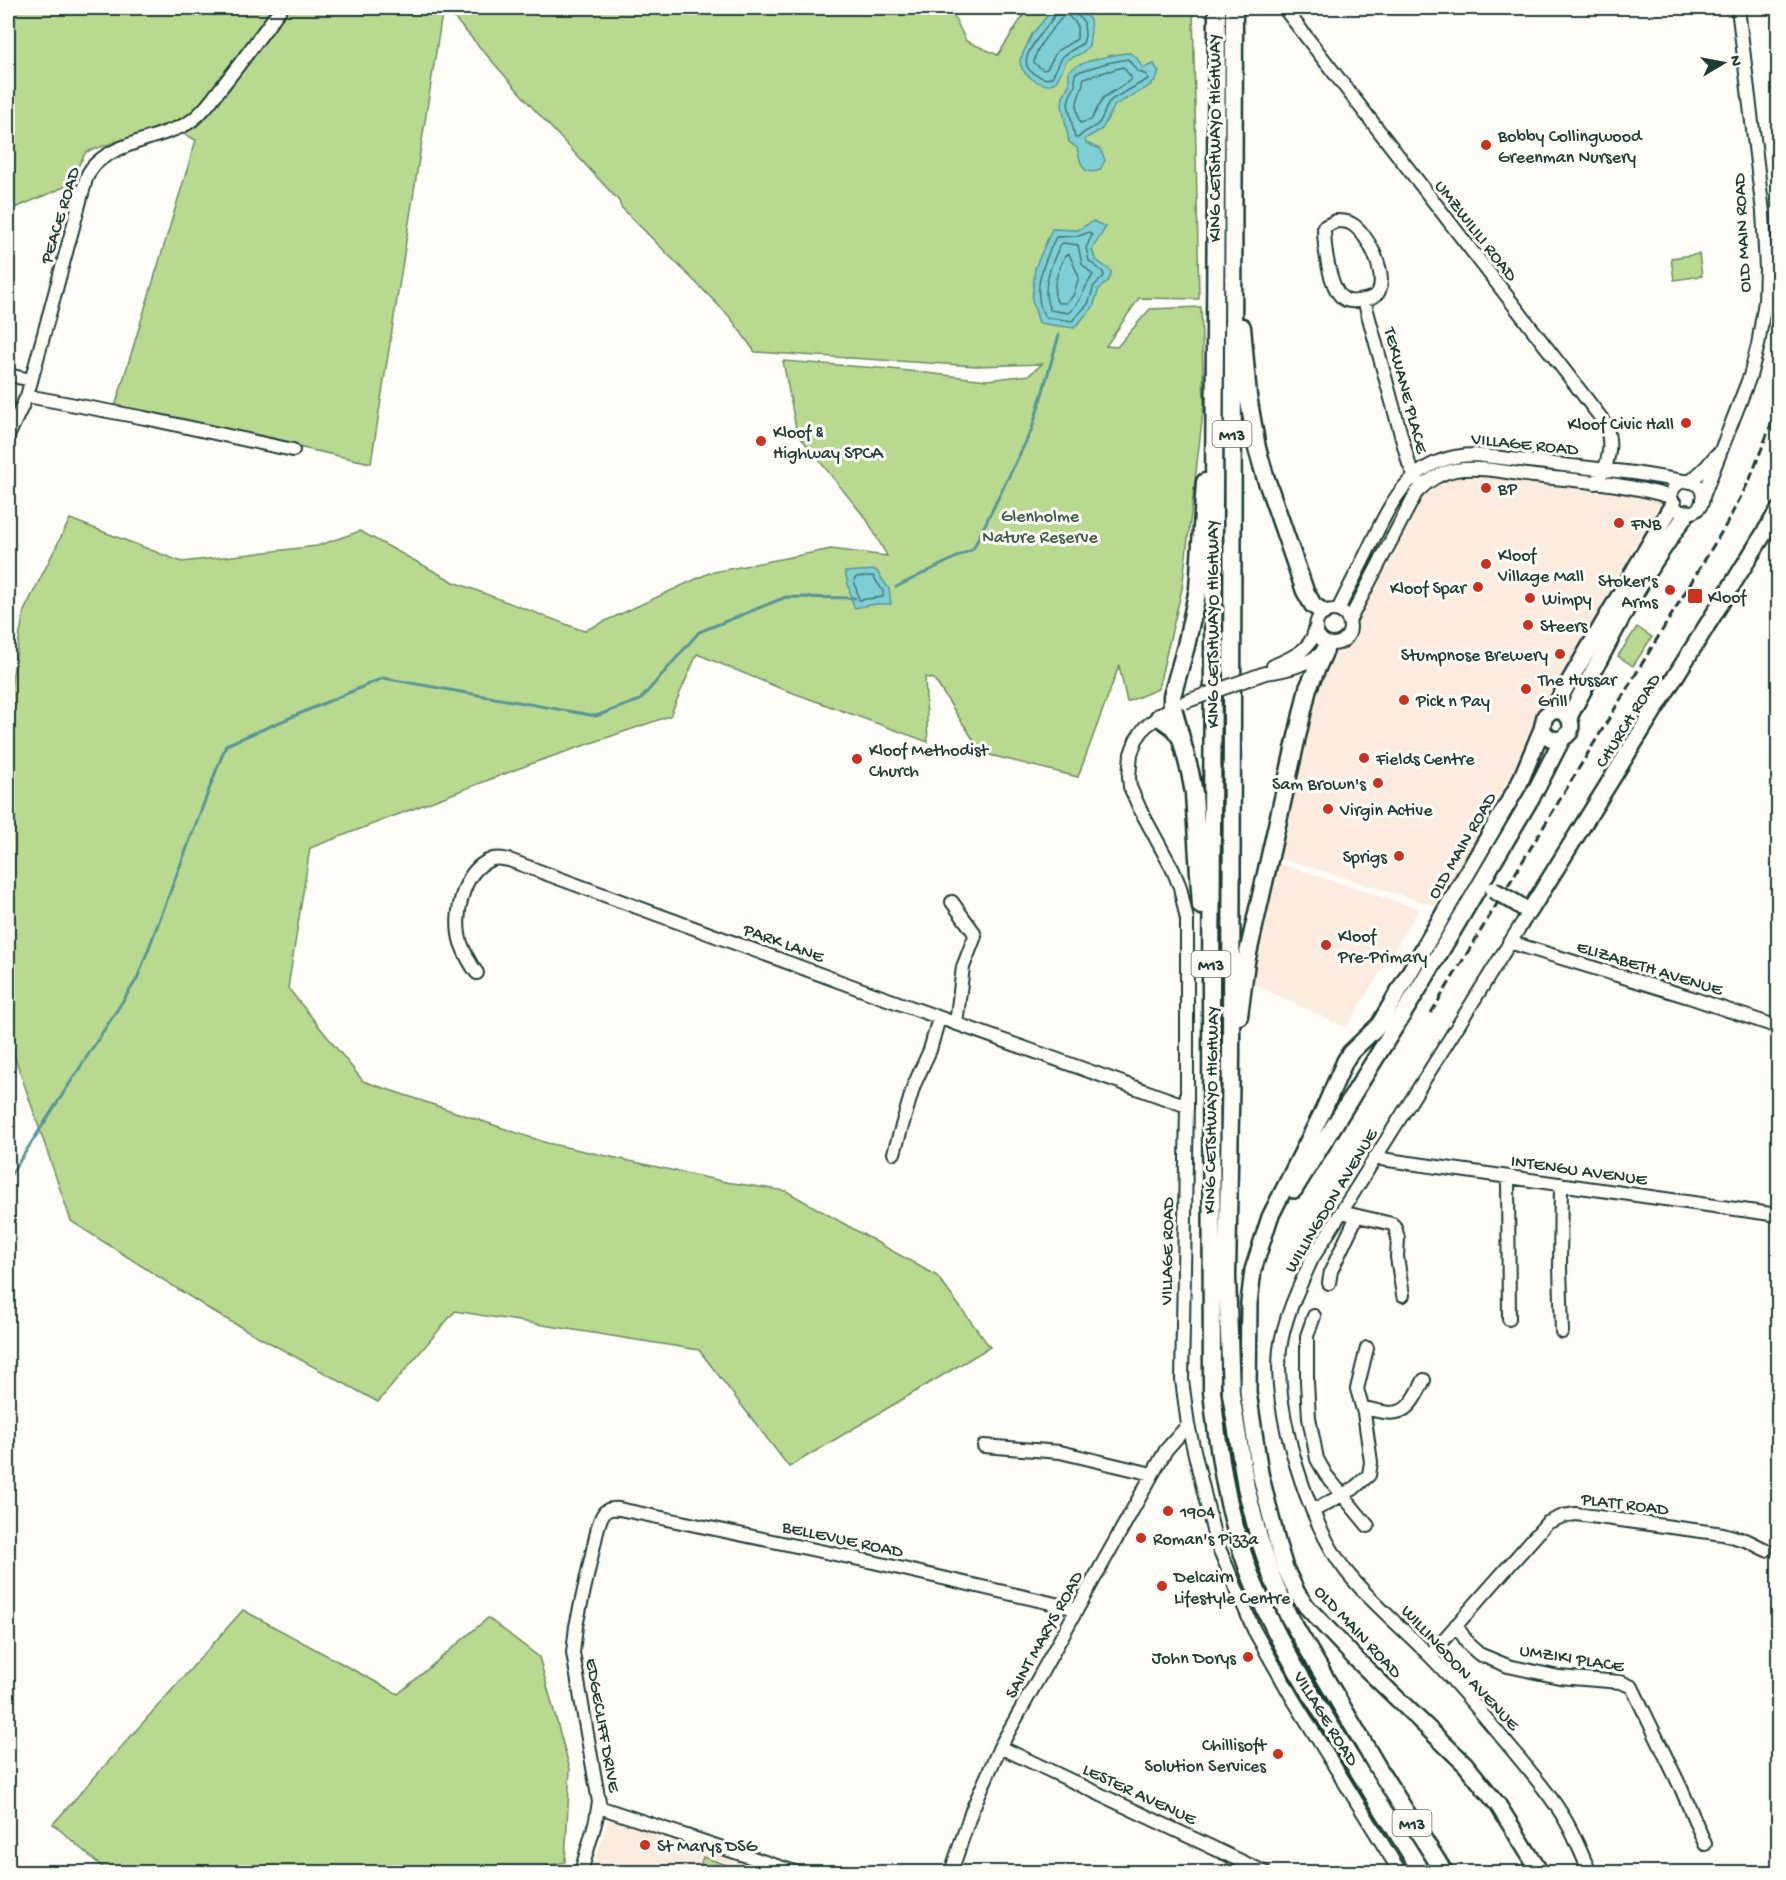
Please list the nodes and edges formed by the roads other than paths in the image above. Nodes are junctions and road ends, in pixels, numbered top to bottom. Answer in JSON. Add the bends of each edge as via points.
{"nodes":[{"id":1,"x":281,"y":8,"type":"edge"},
{"id":2,"x":1217,"y":8,"type":"edge"},
{"id":3,"x":1234,"y":8,"type":"edge"},
{"id":4,"x":1284,"y":8,"type":"edge"},
{"id":5,"x":1738,"y":8,"type":"edge"},
{"id":6,"x":1233,"y":216,"type":"junction"},
{"id":7,"x":1364,"y":300,"type":"junction"},
{"id":8,"x":8,"y":375,"type":"edge"},
{"id":9,"x":31,"y":380,"type":"junction"},
{"id":10,"x":1215,"y":395,"type":"junction"},
{"id":11,"x":27,"y":396,"type":"junction"},
{"id":12,"x":8,"y":436,"type":"edge"},
{"id":13,"x":292,"y":450,"type":"dead end"},
{"id":14,"x":1720,"y":450,"type":"junction"},
{"id":15,"x":1605,"y":470,"type":"junction"},
{"id":16,"x":1414,"y":475,"type":"junction"},
{"id":17,"x":1687,"y":482,"type":"junction"},
{"id":18,"x":1595,"y":483,"type":"junction"},
{"id":19,"x":1421,"y":487,"type":"junction"},
{"id":20,"x":1702,"y":499,"type":"junction"},
{"id":21,"x":1672,"y":500,"type":"junction"},
{"id":22,"x":1779,"y":511,"type":"edge"},
{"id":23,"x":1687,"y":513,"type":"junction"},
{"id":24,"x":1331,"y":611,"type":"junction"},
{"id":25,"x":1349,"y":621,"type":"junction"},
{"id":26,"x":1315,"y":629,"type":"junction"},
{"id":27,"x":1327,"y":647,"type":"junction"},
{"id":28,"x":1265,"y":673,"type":"junction"},
{"id":29,"x":1178,"y":704,"type":"junction"},
{"id":30,"x":1552,"y":711,"type":"junction"},
{"id":31,"x":1159,"y":717,"type":"junction"},
{"id":32,"x":1569,"y":717,"type":"junction"},
{"id":33,"x":1542,"y":729,"type":"junction"},
{"id":34,"x":1181,"y":737,"type":"junction"},
{"id":35,"x":1562,"y":739,"type":"junction"},
{"id":36,"x":1489,"y":868,"type":"junction"},
{"id":37,"x":1493,"y":890,"type":"junction"},
{"id":38,"x":1473,"y":896,"type":"junction"},
{"id":39,"x":1538,"y":898,"type":"junction"},
{"id":40,"x":952,"y":902,"type":"dead end"},
{"id":41,"x":1516,"y":903,"type":"junction"},
{"id":42,"x":1529,"y":912,"type":"junction"},
{"id":43,"x":1509,"y":942,"type":"junction"},
{"id":44,"x":477,"y":973,"type":"dead end"},
{"id":45,"x":1210,"y":987,"type":"junction"},
{"id":46,"x":939,"y":1018,"type":"junction"},
{"id":47,"x":956,"y":1024,"type":"junction"},
{"id":48,"x":1779,"y":1027,"type":"edge"},
{"id":49,"x":1231,"y":1058,"type":"junction"},
{"id":50,"x":1343,"y":1067,"type":"junction"},
{"id":51,"x":1366,"y":1076,"type":"junction"},
{"id":52,"x":1325,"y":1097,"type":"junction"},
{"id":53,"x":1351,"y":1099,"type":"junction"},
{"id":54,"x":1187,"y":1106,"type":"junction"},
{"id":55,"x":894,"y":1153,"type":"dead end"},
{"id":56,"x":1374,"y":1158,"type":"junction"},
{"id":57,"x":1508,"y":1177,"type":"junction"},
{"id":58,"x":1561,"y":1184,"type":"junction"},
{"id":59,"x":1341,"y":1212,"type":"junction"},
{"id":60,"x":1779,"y":1215,"type":"edge"},
{"id":61,"x":1357,"y":1216,"type":"junction"},
{"id":62,"x":1268,"y":1227,"type":"junction"},
{"id":63,"x":1329,"y":1283,"type":"dead end"},
{"id":64,"x":1403,"y":1295,"type":"dead end"},
{"id":65,"x":1314,"y":1316,"type":"dead end"},
{"id":66,"x":1509,"y":1319,"type":"dead end"},
{"id":67,"x":1562,"y":1332,"type":"dead end"},
{"id":68,"x":1367,"y":1348,"type":"dead end"},
{"id":69,"x":1424,"y":1380,"type":"dead end"},
{"id":70,"x":1362,"y":1407,"type":"junction"},
{"id":71,"x":1188,"y":1425,"type":"junction"},
{"id":72,"x":984,"y":1446,"type":"dead end"},
{"id":73,"x":1152,"y":1474,"type":"junction"},
{"id":74,"x":1342,"y":1495,"type":"junction"},
{"id":75,"x":1313,"y":1511,"type":"junction"},
{"id":76,"x":602,"y":1513,"type":"joint"},
{"id":77,"x":1368,"y":1526,"type":"dead end"},
{"id":78,"x":1766,"y":1550,"type":"dead end"},
{"id":79,"x":1077,"y":1609,"type":"junction"},
{"id":80,"x":1456,"y":1625,"type":"junction"},
{"id":81,"x":1430,"y":1655,"type":"junction"},
{"id":82,"x":1000,"y":1747,"type":"junction"},
{"id":83,"x":599,"y":1807,"type":"junction"},
{"id":84,"x":1706,"y":1844,"type":"dead end"},
{"id":85,"x":581,"y":1872,"type":"edge"},
{"id":86,"x":795,"y":1872,"type":"edge"},
{"id":87,"x":951,"y":1872,"type":"edge"},
{"id":88,"x":1264,"y":1872,"type":"edge"},
{"id":89,"x":1400,"y":1872,"type":"edge"},
{"id":90,"x":1422,"y":1872,"type":"edge"},
{"id":91,"x":1444,"y":1872,"type":"edge"},
{"id":92,"x":1540,"y":1872,"type":"edge"},
{"id":93,"x":1590,"y":1872,"type":"edge"}],
"edges":[{"from":1,"to":9,"type":"street","name":"PEACE ROAD","via":[[195,118],[177,129],[105,156],[92,166]]},
{"from":2,"to":10,"type":"highway","name":"KING CETSHWAYO HIGHWAY","number":"M13"},
{"from":3,"to":6,"type":"highway","name":"KING CETSHWAYO HIGHWAY","number":"M13"},
{"from":4,"to":15,"type":"street","name":"UMZWILILI ROAD","via":[[1605,423],[1610,438]]},
{"from":5,"to":14,"type":"street","name":"OLD MAIN ROAD","via":[[1763,212],[1765,279],[1756,356]]},
{"from":6,"to":24,"type":"highway","via":[[1248,396],[1257,448],[1301,584],[1309,600]]},
{"from":6,"to":49,"type":"highway","name":"KING CETSHWAYO HIGHWAY","number":"M13"},
{"from":7,"to":7,"type":"street","via":[[1379,291],[1381,279],[1374,251],[1362,232],[1349,222],[1329,223],[1324,227],[1324,238],[1329,272],[1336,288],[1347,301]]},
{"from":7,"to":16,"type":"street","name":"TEKWANE PLACE"},
{"from":8,"to":9,"type":"street"},
{"from":9,"to":11,"type":"street","name":"PEACE ROAD"},
{"from":10,"to":29,"type":"highway","via":[[1206,457],[1198,589],[1172,696]]},
{"from":10,"to":45,"type":"highway","name":"KING CETSHWAYO HIGHWAY","number":"M13"},
{"from":11,"to":12,"type":"street","name":"PEACE ROAD"},
{"from":11,"to":13,"type":"street"},
{"from":14,"to":17,"type":"street","name":"OLD MAIN ROAD"},
{"from":14,"to":20,"type":"street","name":"OLD MAIN ROAD"},
{"from":15,"to":16,"type":"street","name":"VILLAGE ROAD","via":[[1460,455],[1433,463]]},
{"from":15,"to":17,"type":"street","name":"VILLAGE ROAD"},
{"from":15,"to":18,"type":"street","name":"UMZWILILI ROAD"},
{"from":16,"to":19,"type":"street","name":"TEKWANE PLACE"},
{"from":16,"to":24,"type":"street","name":"VILLAGE ROAD","via":[[1385,514]]},
{"from":17,"to":20,"type":"street","via":[[1698,486]]},
{"from":17,"to":21,"type":"street","via":[[1673,489]]},
{"from":18,"to":19,"type":"street","name":"VILLAGE ROAD","via":[[1464,469],[1446,472]]},
{"from":18,"to":21,"type":"street","name":"VILLAGE ROAD","via":[[1644,489]]},
{"from":19,"to":25,"type":"street","name":"VILLAGE ROAD","via":[[1407,506]]},
{"from":20,"to":23,"type":"street","via":[[1699,507]]},
{"from":21,"to":23,"type":"street","via":[[1678,511]]},
{"from":21,"to":30,"type":"main road"},
{"from":22,"to":39,"type":"main road","name":"CHURCH ROAD"},
{"from":23,"to":32,"type":"main road","via":[[1648,571]]},
{"from":24,"to":25,"type":"street","via":[[1345,614]]},
{"from":24,"to":26,"type":"street","via":[[1316,622]]},
{"from":25,"to":27,"type":"street","via":[[1349,633],[1344,640]]},
{"from":26,"to":27,"type":"street"},
{"from":26,"to":28,"type":"street","name":"VILLAGE ROAD","via":[[1313,640],[1306,647]]},
{"from":27,"to":28,"type":"street","name":"VILLAGE ROAD","via":[[1310,661]]},
{"from":27,"to":49,"type":"highway","via":[[1308,688],[1246,962]]},
{"from":28,"to":29,"type":"street","name":"VILLAGE ROAD","bridge":true},
{"from":29,"to":31,"type":"street","name":"VILLAGE ROAD"},
{"from":29,"to":34,"type":"highway"},
{"from":30,"to":32,"type":"main road","via":[[1562,711]]},
{"from":30,"to":33,"type":"main road","via":[[1543,720]]},
{"from":31,"to":34,"type":"highway"},
{"from":31,"to":54,"type":"street","name":"VILLAGE ROAD","via":[[1136,740],[1129,777],[1130,787],[1173,870],[1184,902],[1188,936]]},
{"from":32,"to":35,"type":"main road","via":[[1572,727]]},
{"from":33,"to":35,"type":"main road","via":[[1552,739]]},
{"from":33,"to":50,"type":"main road","name":"OLD MAIN ROAD","via":[[1519,784],[1402,987],[1378,1025],[1350,1053]]},
{"from":34,"to":45,"type":"highway","via":[[1194,793]]},
{"from":35,"to":36,"type":"main road","name":"OLD MAIN ROAD"},
{"from":36,"to":37,"type":"main road"},
{"from":36,"to":38,"type":"main road","name":"OLD MAIN ROAD"},
{"from":37,"to":38,"type":"main road"},
{"from":37,"to":41,"type":"main road","bridge":true},
{"from":38,"to":51,"type":"main road","name":"OLD MAIN ROAD"},
{"from":39,"to":41,"type":"main road"},
{"from":39,"to":42,"type":"main road","name":"CHURCH ROAD"},
{"from":40,"to":47,"type":"street","via":[[975,936],[963,967]]},
{"from":41,"to":42,"type":"main road"},
{"from":42,"to":43,"type":"street","name":"WILLINGDON AVENUE"},
{"from":43,"to":48,"type":"street","name":"ELIZABETH AVENUE"},
{"from":43,"to":56,"type":"street","name":"WILLINGDON AVENUE"},
{"from":44,"to":46,"type":"street","name":"PARK LANE","via":[[461,943],[460,898],[479,868],[499,858]]},
{"from":45,"to":90,"type":"highway","name":"KING CETSHWAYO HIGHWAY","number":"M13","via":[[1212,1391],[1228,1501],[1247,1567],[1280,1640]]},
{"from":46,"to":47,"type":"street","name":"PARK LANE"},
{"from":46,"to":55,"type":"street"},
{"from":47,"to":54,"type":"street","name":"PARK LANE"},
{"from":49,"to":91,"type":"highway","name":"KING CETSHWAYO HIGHWAY","number":"M13","via":[[1227,1276],[1231,1394],[1246,1487],[1259,1538],[1288,1616],[1307,1651]]},
{"from":50,"to":51,"type":"main road","via":[[1351,1079]]},
{"from":50,"to":52,"type":"main road","name":"OLD MAIN ROAD"},
{"from":51,"to":53,"type":"main road","name":"OLD MAIN ROAD"},
{"from":52,"to":53,"type":"main road","via":[[1337,1102]]},
{"from":52,"to":62,"type":"main road","name":"OLD MAIN ROAD"},
{"from":53,"to":62,"type":"main road","name":"OLD MAIN ROAD"},
{"from":54,"to":71,"type":"street","name":"VILLAGE ROAD","via":[[1182,1380]]},
{"from":56,"to":57,"type":"street","name":"INTENGU AVENUE"},
{"from":56,"to":59,"type":"street","name":"WILLINGDON AVENUE"},
{"from":57,"to":58,"type":"street","name":"INTENGU AVENUE"},
{"from":57,"to":66,"type":"street"},
{"from":58,"to":60,"type":"street","name":"INTENGU AVENUE"},
{"from":58,"to":67,"type":"street"},
{"from":59,"to":61,"type":"street"},
{"from":59,"to":75,"type":"street","name":"WILLINGDON AVENUE","via":[[1294,1298],[1279,1364],[1285,1414]]},
{"from":61,"to":63,"type":"street"},
{"from":61,"to":64,"type":"street","via":[[1395,1227]]},
{"from":62,"to":92,"type":"main road","name":"OLD MAIN ROAD","via":[[1253,1270],[1249,1303],[1248,1392],[1260,1473],[1286,1568],[1297,1593],[1315,1617],[1465,1764],[1512,1825]]},
{"from":65,"to":74,"type":"street","via":[[1307,1336],[1309,1418],[1317,1459]]},
{"from":68,"to":70,"type":"street","via":[[1357,1389]]},
{"from":69,"to":70,"type":"street","via":[[1405,1410],[1381,1413]]},
{"from":70,"to":74,"type":"street","via":[[1371,1462],[1369,1475]]},
{"from":71,"to":73,"type":"street","name":"SAINT MARYS ROAD"},
{"from":71,"to":89,"type":"street","name":"VILLAGE ROAD","via":[[1215,1539],[1254,1630]]},
{"from":72,"to":73,"type":"street","via":[[1060,1452]]},
{"from":73,"to":79,"type":"street","name":"SAINT MARYS ROAD"},
{"from":74,"to":75,"type":"street"},
{"from":74,"to":77,"type":"street"},
{"from":75,"to":81,"type":"street","name":"WILLINGDON AVENUE","via":[[1346,1572]]},
{"from":76,"to":79,"type":"street","name":"BELLEVUE ROAD","via":[[619,1509]]},
{"from":76,"to":83,"type":"street","name":"EDGECLIFF DRIVE","via":[[573,1653]]},
{"from":78,"to":80,"type":"street","name":"PLATT ROAD","via":[[1723,1534],[1576,1514],[1563,1516],[1546,1523]]},
{"from":79,"to":82,"type":"street","name":"SAINT MARYS ROAD"},
{"from":80,"to":81,"type":"street","name":"PLATT ROAD"},
{"from":80,"to":84,"type":"street","name":"UMZIKI PLACE","via":[[1479,1654],[1508,1666],[1550,1676],[1622,1682],[1632,1687]]},
{"from":81,"to":93,"type":"street","name":"WILLINGDON AVENUE","via":[[1551,1798]]},
{"from":82,"to":87,"type":"street","name":"SAINT MARYS ROAD","via":[[972,1810]]},
{"from":82,"to":88,"type":"street","name":"LESTER AVENUE"},
{"from":83,"to":85,"type":"street","name":"EDGECLIFF DRIVE"},
{"from":83,"to":86,"type":"street"}]}
